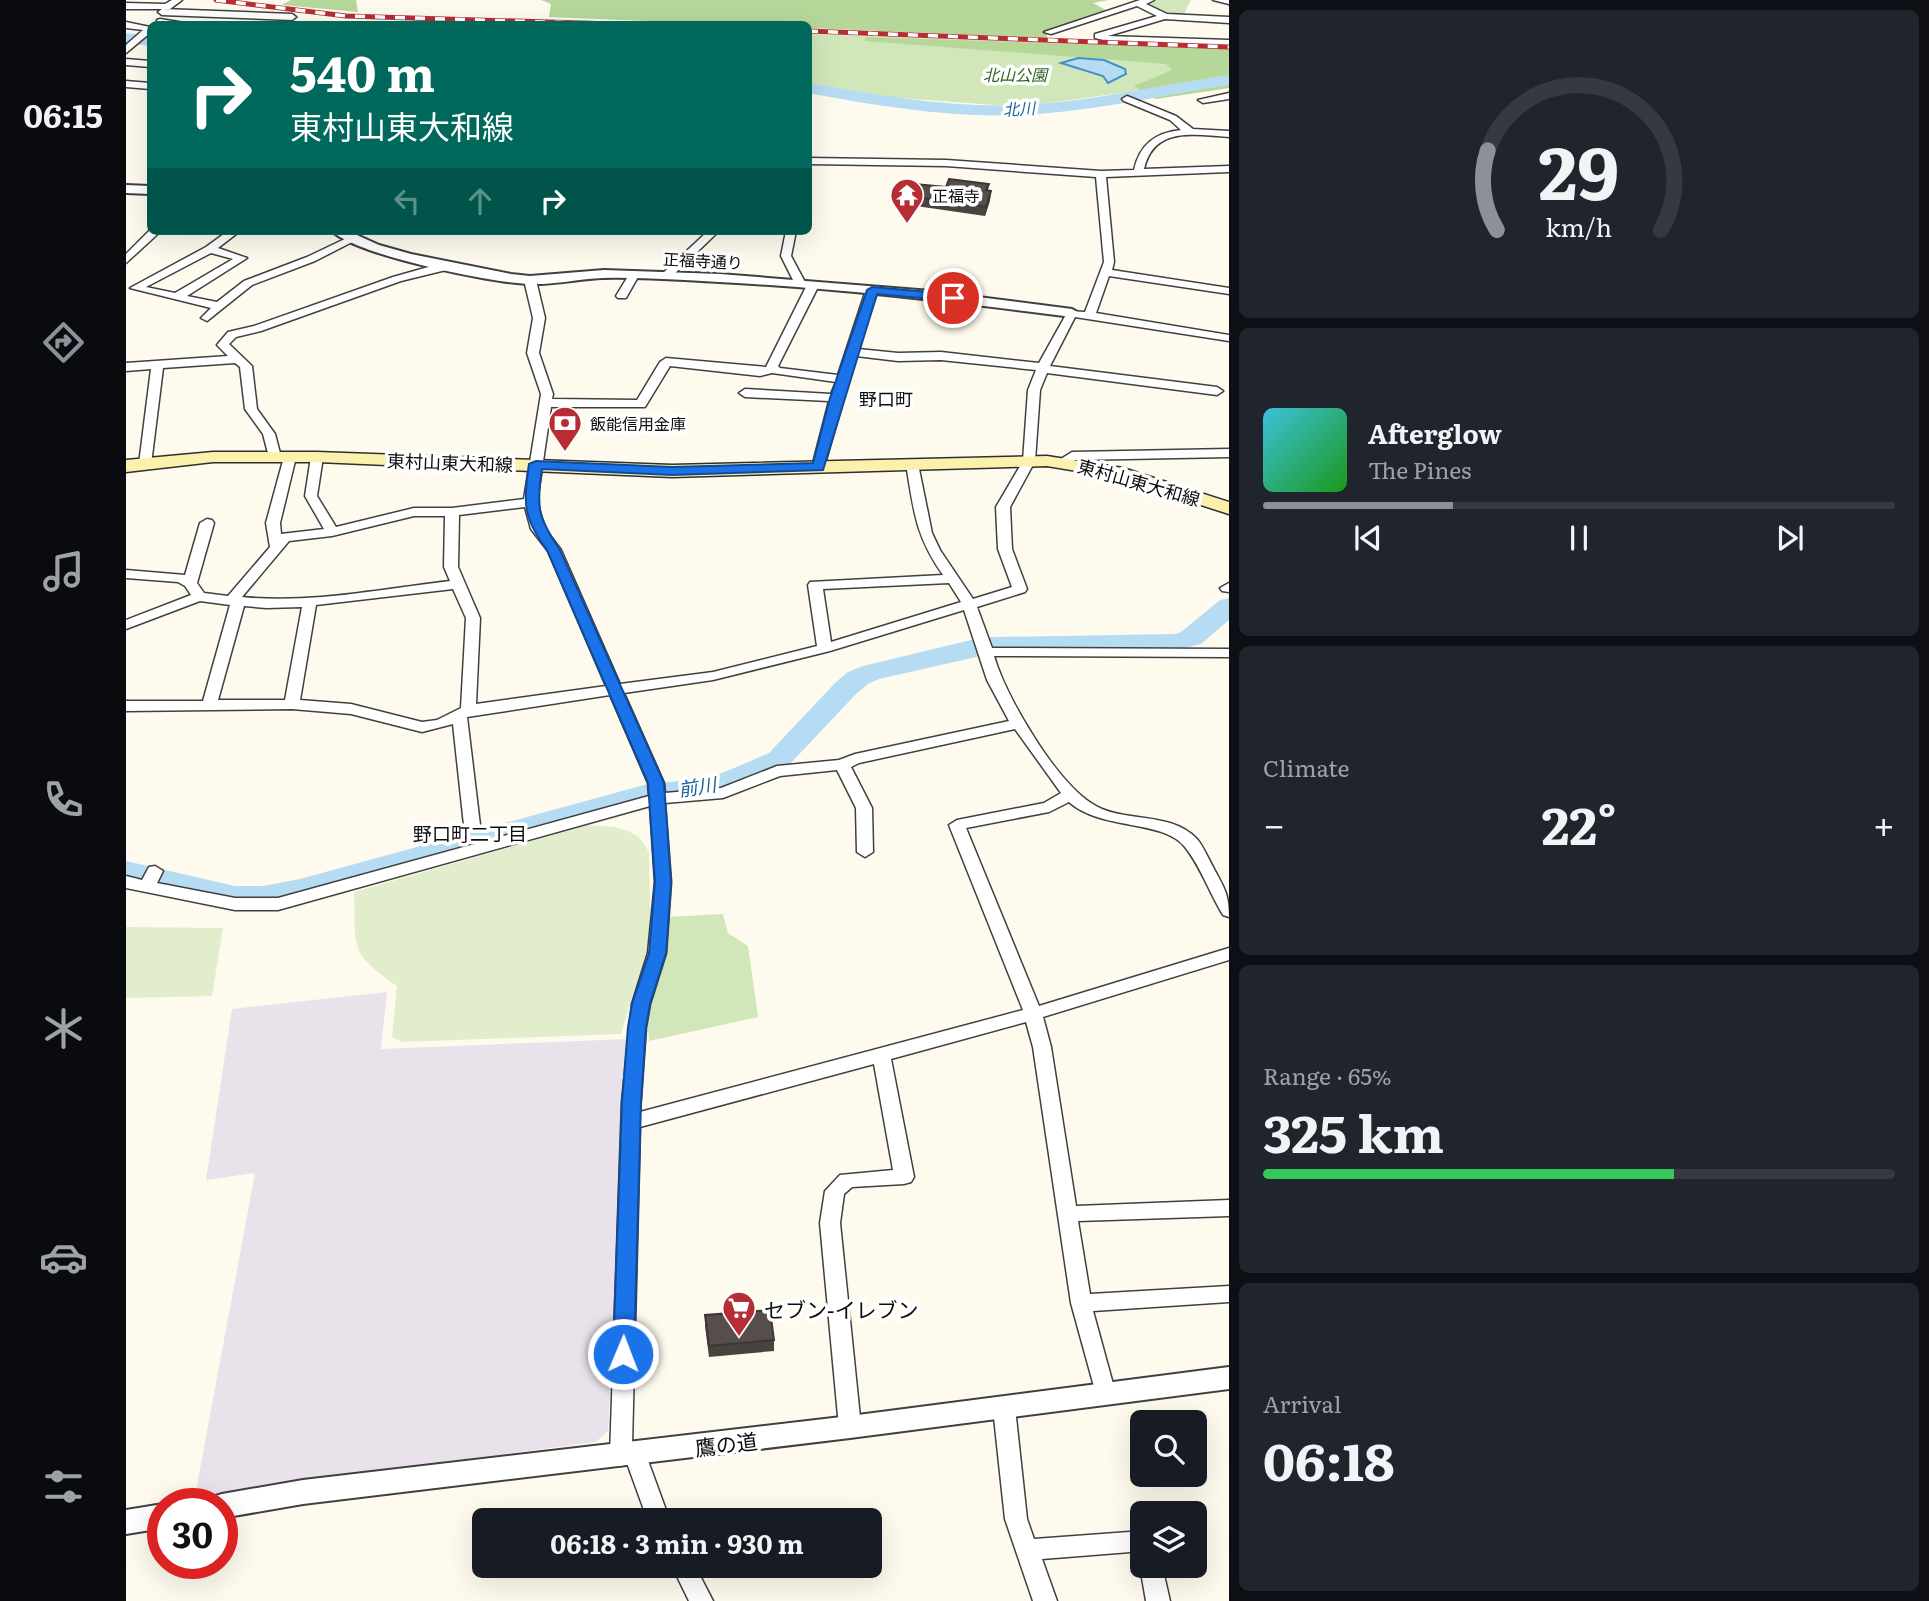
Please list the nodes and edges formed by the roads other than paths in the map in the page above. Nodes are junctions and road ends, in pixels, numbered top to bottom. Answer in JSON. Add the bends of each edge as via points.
{"nodes":[{"id":1,"x":178,"y":0,"type":"edge"},
{"id":2,"x":1150,"y":0,"type":"edge"},
{"id":3,"x":1217,"y":0,"type":"edge"},
{"id":4,"x":1229,"y":1,"type":"edge"},
{"id":5,"x":1138,"y":3,"type":"junction"},
{"id":6,"x":126,"y":6,"type":"edge"},
{"id":7,"x":165,"y":10,"type":"junction"},
{"id":8,"x":1165,"y":16,"type":"junction"},
{"id":9,"x":292,"y":17,"type":"dead end"},
{"id":10,"x":1229,"y":20,"type":"edge"},
{"id":11,"x":157,"y":21,"type":"edge"},
{"id":12,"x":1080,"y":23,"type":"junction"},
{"id":13,"x":126,"y":25,"type":"edge"},
{"id":14,"x":147,"y":26,"type":"edge"},
{"id":15,"x":1048,"y":32,"type":"dead end"},
{"id":16,"x":147,"y":33,"type":"edge"},
{"id":17,"x":1104,"y":33,"type":"junction"},
{"id":18,"x":1229,"y":43,"type":"edge"},
{"id":19,"x":126,"y":50,"type":"edge"},
{"id":20,"x":126,"y":62,"type":"edge"},
{"id":21,"x":147,"y":64,"type":"edge"},
{"id":22,"x":126,"y":85,"type":"edge"},
{"id":23,"x":147,"y":86,"type":"edge"},
{"id":24,"x":1229,"y":96,"type":"edge"},
{"id":25,"x":1216,"y":98,"type":"junction"},
{"id":26,"x":1127,"y":99,"type":"dead end"},
{"id":27,"x":1203,"y":100,"type":"dead end"},
{"id":28,"x":1229,"y":103,"type":"edge"},
{"id":29,"x":1190,"y":131,"type":"junction"},
{"id":30,"x":1229,"y":134,"type":"edge"},
{"id":31,"x":812,"y":161,"type":"edge"},
{"id":32,"x":1229,"y":169,"type":"edge"},
{"id":33,"x":1138,"y":172,"type":"junction"},
{"id":34,"x":1101,"y":174,"type":"junction"},
{"id":35,"x":126,"y":189,"type":"edge"},
{"id":36,"x":147,"y":190,"type":"edge"},
{"id":37,"x":151,"y":235,"type":"edge"},
{"id":38,"x":229,"y":235,"type":"edge"},
{"id":39,"x":351,"y":235,"type":"edge"},
{"id":40,"x":710,"y":235,"type":"edge"},
{"id":41,"x":790,"y":235,"type":"edge"},
{"id":42,"x":210,"y":249,"type":"junction"},
{"id":43,"x":131,"y":251,"type":"edge"},
{"id":44,"x":254,"y":251,"type":"dead end"},
{"id":45,"x":242,"y":258,"type":"junction"},
{"id":46,"x":126,"y":260,"type":"edge"},
{"id":47,"x":446,"y":265,"type":"junction"},
{"id":48,"x":1105,"y":272,"type":"junction"},
{"id":49,"x":634,"y":275,"type":"junction"},
{"id":50,"x":666,"y":276,"type":"junction"},
{"id":51,"x":530,"y":280,"type":"junction"},
{"id":52,"x":807,"y":285,"type":"junction"},
{"id":53,"x":131,"y":290,"type":"edge"},
{"id":54,"x":872,"y":290,"type":"junction"},
{"id":55,"x":1229,"y":292,"type":"edge"},
{"id":56,"x":622,"y":296,"type":"dead end"},
{"id":57,"x":177,"y":297,"type":"junction"},
{"id":58,"x":219,"y":306,"type":"junction"},
{"id":59,"x":1072,"y":313,"type":"junction"},
{"id":60,"x":1089,"y":316,"type":"junction"},
{"id":61,"x":207,"y":318,"type":"dead end"},
{"id":62,"x":1229,"y":338,"type":"edge"},
{"id":63,"x":852,"y":352,"type":"junction"},
{"id":64,"x":236,"y":359,"type":"junction"},
{"id":65,"x":157,"y":366,"type":"junction"},
{"id":66,"x":126,"y":367,"type":"edge"},
{"id":67,"x":1042,"y":368,"type":"junction"},
{"id":68,"x":774,"y":369,"type":"junction"},
{"id":69,"x":844,"y":379,"type":"junction"},
{"id":70,"x":1217,"y":391,"type":"dead end"},
{"id":71,"x":745,"y":393,"type":"dead end"},
{"id":72,"x":836,"y":398,"type":"junction"},
{"id":73,"x":546,"y":403,"type":"junction"},
{"id":74,"x":1229,"y":453,"type":"edge"},
{"id":75,"x":283,"y":457,"type":"junction"},
{"id":76,"x":317,"y":457,"type":"junction"},
{"id":77,"x":1029,"y":461,"type":"junction"},
{"id":78,"x":1062,"y":461,"type":"junction"},
{"id":79,"x":536,"y":464,"type":"junction"},
{"id":80,"x":912,"y":464,"type":"junction"},
{"id":81,"x":135,"y":465,"type":"edge"},
{"id":82,"x":818,"y":467,"type":"junction"},
{"id":83,"x":530,"y":502,"type":"junction"},
{"id":84,"x":1229,"y":508,"type":"edge"},
{"id":85,"x":452,"y":512,"type":"junction"},
{"id":86,"x":207,"y":523,"type":"dead end"},
{"id":87,"x":332,"y":532,"type":"junction"},
{"id":88,"x":276,"y":546,"type":"junction"},
{"id":89,"x":126,"y":574,"type":"edge"},
{"id":90,"x":953,"y":579,"type":"junction"},
{"id":91,"x":190,"y":583,"type":"junction"},
{"id":92,"x":457,"y":584,"type":"junction"},
{"id":93,"x":199,"y":597,"type":"junction"},
{"id":94,"x":234,"y":602,"type":"junction"},
{"id":95,"x":310,"y":602,"type":"junction"},
{"id":96,"x":969,"y":605,"type":"junction"},
{"id":97,"x":126,"y":625,"type":"edge"},
{"id":98,"x":985,"y":647,"type":"junction"},
{"id":99,"x":825,"y":648,"type":"junction"},
{"id":100,"x":1229,"y":653,"type":"edge"},
{"id":101,"x":612,"y":688,"type":"junction"},
{"id":102,"x":292,"y":704,"type":"junction"},
{"id":103,"x":209,"y":705,"type":"junction"},
{"id":104,"x":126,"y":706,"type":"edge"},
{"id":105,"x":463,"y":712,"type":"junction"},
{"id":106,"x":1018,"y":724,"type":"junction"},
{"id":107,"x":842,"y":765,"type":"junction"},
{"id":108,"x":656,"y":792,"type":"junction"},
{"id":109,"x":1070,"y":796,"type":"junction"},
{"id":110,"x":472,"y":825,"type":"dead end"},
{"id":111,"x":865,"y":852,"type":"dead end"},
{"id":112,"x":126,"y":882,"type":"edge"},
{"id":113,"x":1229,"y":911,"type":"edge"},
{"id":114,"x":1229,"y":954,"type":"edge"},
{"id":115,"x":1033,"y":1014,"type":"junction"},
{"id":116,"x":881,"y":1055,"type":"junction"},
{"id":117,"x":631,"y":1122,"type":"junction"},
{"id":118,"x":1229,"y":1208,"type":"edge"},
{"id":119,"x":1068,"y":1214,"type":"junction"},
{"id":120,"x":1229,"y":1294,"type":"edge"},
{"id":121,"x":1081,"y":1303,"type":"junction"},
{"id":122,"x":1229,"y":1378,"type":"edge"},
{"id":123,"x":1105,"y":1395,"type":"junction"},
{"id":124,"x":1004,"y":1408,"type":"junction"},
{"id":125,"x":850,"y":1427,"type":"junction"},
{"id":126,"x":628,"y":1455,"type":"junction"},
{"id":127,"x":238,"y":1503,"type":"edge"},
{"id":128,"x":653,"y":1508,"type":"edge"},
{"id":129,"x":147,"y":1519,"type":"edge"},
{"id":130,"x":126,"y":1522,"type":"edge"},
{"id":131,"x":1130,"y":1542,"type":"edge"},
{"id":132,"x":1027,"y":1550,"type":"junction"},
{"id":133,"x":689,"y":1578,"type":"edge"},
{"id":134,"x":1154,"y":1578,"type":"edge"},
{"id":135,"x":701,"y":1601,"type":"edge"},
{"id":136,"x":1045,"y":1601,"type":"edge"},
{"id":137,"x":1158,"y":1601,"type":"edge"}],
"edges":[{"from":1,"to":7,"type":"street"},
{"from":2,"to":5,"type":"street"},
{"from":3,"to":4,"type":"street"},
{"from":5,"to":8,"type":"street"},
{"from":5,"to":12,"type":"street"},
{"from":6,"to":7,"type":"street"},
{"from":7,"to":9,"type":"street"},
{"from":7,"to":11,"type":"street"},
{"from":8,"to":10,"type":"street"},
{"from":8,"to":17,"type":"street"},
{"from":12,"to":15,"type":"street"},
{"from":12,"to":17,"type":"street"},
{"from":13,"to":14,"type":"street"},
{"from":16,"to":19,"type":"street"},
{"from":17,"to":18,"type":"street","via":[[1098,36]]},
{"from":20,"to":21,"type":"street"},
{"from":22,"to":23,"type":"street"},
{"from":24,"to":25,"type":"street"},
{"from":25,"to":27,"type":"street"},
{"from":25,"to":28,"type":"street"},
{"from":26,"to":29,"type":"street","via":[[1173,118]]},
{"from":29,"to":30,"type":"street"},
{"from":29,"to":33,"type":"street","via":[[1156,140],[1140,160]]},
{"from":31,"to":34,"type":"street","via":[[946,163]]},
{"from":32,"to":33,"type":"street"},
{"from":33,"to":34,"type":"street"},
{"from":34,"to":48,"type":"street","via":[[1109,262]]},
{"from":35,"to":36,"type":"street"},
{"from":37,"to":43,"type":"street"},
{"from":38,"to":42,"type":"street"},
{"from":39,"to":47,"type":"street","name":"正福寺通り","via":[[397,255]]},
{"from":39,"to":58,"type":"street","via":[[312,259],[248,284]]},
{"from":40,"to":50,"type":"street"},
{"from":41,"to":52,"type":"street","via":[[786,256]]},
{"from":42,"to":45,"type":"street"},
{"from":42,"to":53,"type":"street"},
{"from":43,"to":46,"type":"street"},
{"from":44,"to":45,"type":"street"},
{"from":45,"to":57,"type":"street"},
{"from":47,"to":51,"type":"street","name":"正福寺通り"},
{"from":47,"to":64,"type":"street","via":[[232,334],[223,345]]},
{"from":48,"to":55,"type":"street"},
{"from":48,"to":60,"type":"street"},
{"from":49,"to":50,"type":"street","name":"正福寺通り"},
{"from":49,"to":51,"type":"street","name":"正福寺通り"},
{"from":49,"to":56,"type":"street"},
{"from":50,"to":52,"type":"street","name":"正福寺通り"},
{"from":51,"to":73,"type":"street","via":[[539,318],[533,354]]},
{"from":52,"to":54,"type":"street","name":"正福寺通り"},
{"from":52,"to":68,"type":"street"},
{"from":53,"to":57,"type":"street"},
{"from":54,"to":59,"type":"street","name":"正福寺通り"},
{"from":54,"to":63,"type":"street"},
{"from":57,"to":58,"type":"street"},
{"from":58,"to":61,"type":"street"},
{"from":59,"to":60,"type":"street"},
{"from":59,"to":67,"type":"street"},
{"from":60,"to":62,"type":"street"},
{"from":63,"to":67,"type":"street"},
{"from":63,"to":69,"type":"street"},
{"from":64,"to":65,"type":"street"},
{"from":64,"to":75,"type":"street","via":[[246,366],[251,409]]},
{"from":65,"to":66,"type":"street"},
{"from":65,"to":81,"type":"street"},
{"from":67,"to":70,"type":"street"},
{"from":67,"to":77,"type":"street","via":[[1034,390]]},
{"from":68,"to":69,"type":"street"},
{"from":68,"to":73,"type":"street","via":[[760,372],[666,362],[641,404]]},
{"from":69,"to":72,"type":"street"},
{"from":71,"to":72,"type":"street"},
{"from":72,"to":82,"type":"street"},
{"from":73,"to":79,"type":"street"},
{"from":74,"to":78,"type":"street","via":[[1072,456]]},
{"from":75,"to":76,"type":"main road","name":"東村山東大和線"},
{"from":75,"to":81,"type":"main road","name":"東村山東大和線","via":[[199,457]]},
{"from":75,"to":88,"type":"street","via":[[273,523]]},
{"from":76,"to":79,"type":"main road","name":"東村山東大和線"},
{"from":76,"to":87,"type":"street","via":[[311,496]]},
{"from":77,"to":78,"type":"main road","name":"東村山東大和線"},
{"from":77,"to":80,"type":"main road","name":"東村山東大和線"},
{"from":77,"to":96,"type":"street","via":[[1003,508],[1005,548],[1020,589]]},
{"from":78,"to":84,"type":"main road","name":"東村山東大和線","via":[[1116,472]]},
{"from":79,"to":82,"type":"main road","name":"東村山東大和線","via":[[672,471]]},
{"from":79,"to":83,"type":"street"},
{"from":80,"to":82,"type":"main road","name":"東村山東大和線"},
{"from":80,"to":90,"type":"street","via":[[930,544]]},
{"from":83,"to":85,"type":"street"},
{"from":83,"to":101,"type":"street","via":[[538,529],[554,550]]},
{"from":85,"to":87,"type":"street","via":[[414,512]]},
{"from":85,"to":92,"type":"street","via":[[451,568]]},
{"from":86,"to":91,"type":"street"},
{"from":87,"to":88,"type":"street","via":[[285,537]]},
{"from":88,"to":94,"type":"street"},
{"from":89,"to":91,"type":"street","via":[[181,578]]},
{"from":90,"to":96,"type":"street"},
{"from":90,"to":99,"type":"street","via":[[815,585]]},
{"from":91,"to":93,"type":"street"},
{"from":92,"to":95,"type":"street"},
{"from":92,"to":105,"type":"street","via":[[473,618]]},
{"from":93,"to":94,"type":"street"},
{"from":93,"to":97,"type":"street"},
{"from":94,"to":95,"type":"street"},
{"from":94,"to":103,"type":"street"},
{"from":95,"to":102,"type":"street"},
{"from":96,"to":98,"type":"street"},
{"from":96,"to":99,"type":"street"},
{"from":98,"to":100,"type":"street"},
{"from":98,"to":106,"type":"street","via":[[995,682]]},
{"from":99,"to":101,"type":"street","via":[[713,676]]},
{"from":101,"to":105,"type":"street"},
{"from":101,"to":108,"type":"street"},
{"from":102,"to":103,"type":"street"},
{"from":102,"to":105,"type":"street","via":[[351,709],[422,727],[441,724]]},
{"from":103,"to":104,"type":"street"},
{"from":105,"to":110,"type":"street"},
{"from":106,"to":107,"type":"street"},
{"from":106,"to":109,"type":"street"},
{"from":107,"to":108,"type":"street","via":[[777,771],[723,793]]},
{"from":107,"to":111,"type":"street","via":[[864,808]]},
{"from":108,"to":112,"type":"street","via":[[278,904],[235,904],[150,881]]},
{"from":108,"to":117,"type":"street","via":[[662,894],[657,953],[637,1027]]},
{"from":109,"to":113,"type":"street","via":[[1087,809],[1184,837]]},
{"from":109,"to":115,"type":"street","via":[[1049,807],[957,824]]},
{"from":114,"to":115,"type":"street"},
{"from":115,"to":116,"type":"street"},
{"from":115,"to":119,"type":"street"},
{"from":116,"to":117,"type":"street"},
{"from":116,"to":125,"type":"street","via":[[904,1177],[847,1180],[835,1191],[830,1223]]},
{"from":117,"to":126,"type":"street"},
{"from":118,"to":119,"type":"street"},
{"from":119,"to":121,"type":"street"},
{"from":120,"to":121,"type":"street"},
{"from":121,"to":123,"type":"street"},
{"from":122,"to":123,"type":"street","name":"鷹の道"},
{"from":123,"to":124,"type":"street","name":"鷹の道"},
{"from":124,"to":125,"type":"street","name":"鷹の道"},
{"from":124,"to":132,"type":"street","via":[[1016,1519]]},
{"from":125,"to":126,"type":"street","name":"鷹の道"},
{"from":126,"to":127,"type":"street","name":"鷹の道"},
{"from":126,"to":128,"type":"street"},
{"from":129,"to":130,"type":"street"},
{"from":131,"to":132,"type":"street"},
{"from":132,"to":136,"type":"street"},
{"from":133,"to":135,"type":"street"},
{"from":134,"to":137,"type":"street"}]}
